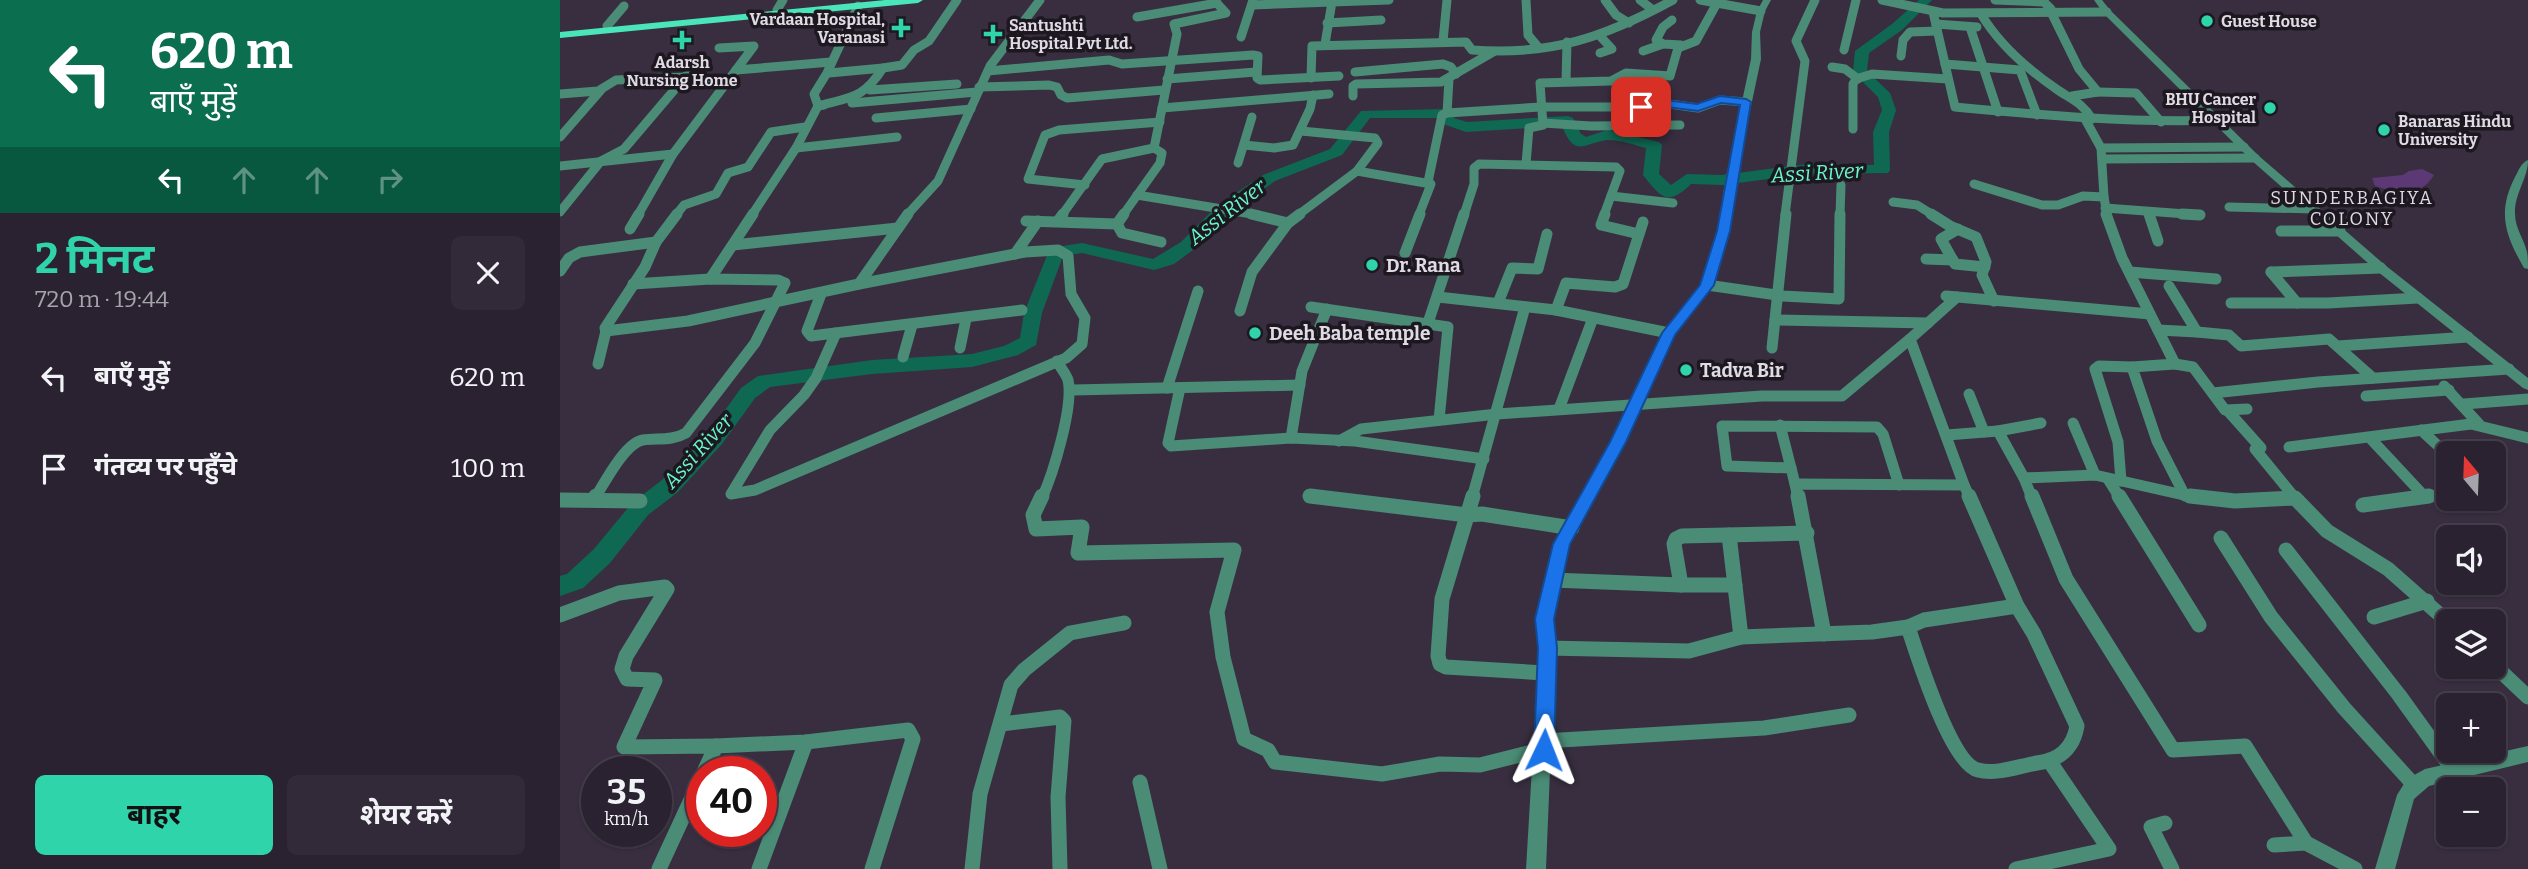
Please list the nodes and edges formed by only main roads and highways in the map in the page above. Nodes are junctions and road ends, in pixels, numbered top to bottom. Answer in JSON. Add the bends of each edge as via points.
{"nodes":[{"id":1,"x":878,"y":0,"type":"edge"},
{"id":2,"x":918,"y":0,"type":"edge"},
{"id":3,"x":780,"y":5,"type":"edge"},
{"id":4,"x":560,"y":32,"type":"edge"}],
"edges":[{"from":1,"to":3,"type":"main road"},
{"from":2,"to":4,"type":"main road"},
{"from":3,"to":4,"type":"main road"}]}
